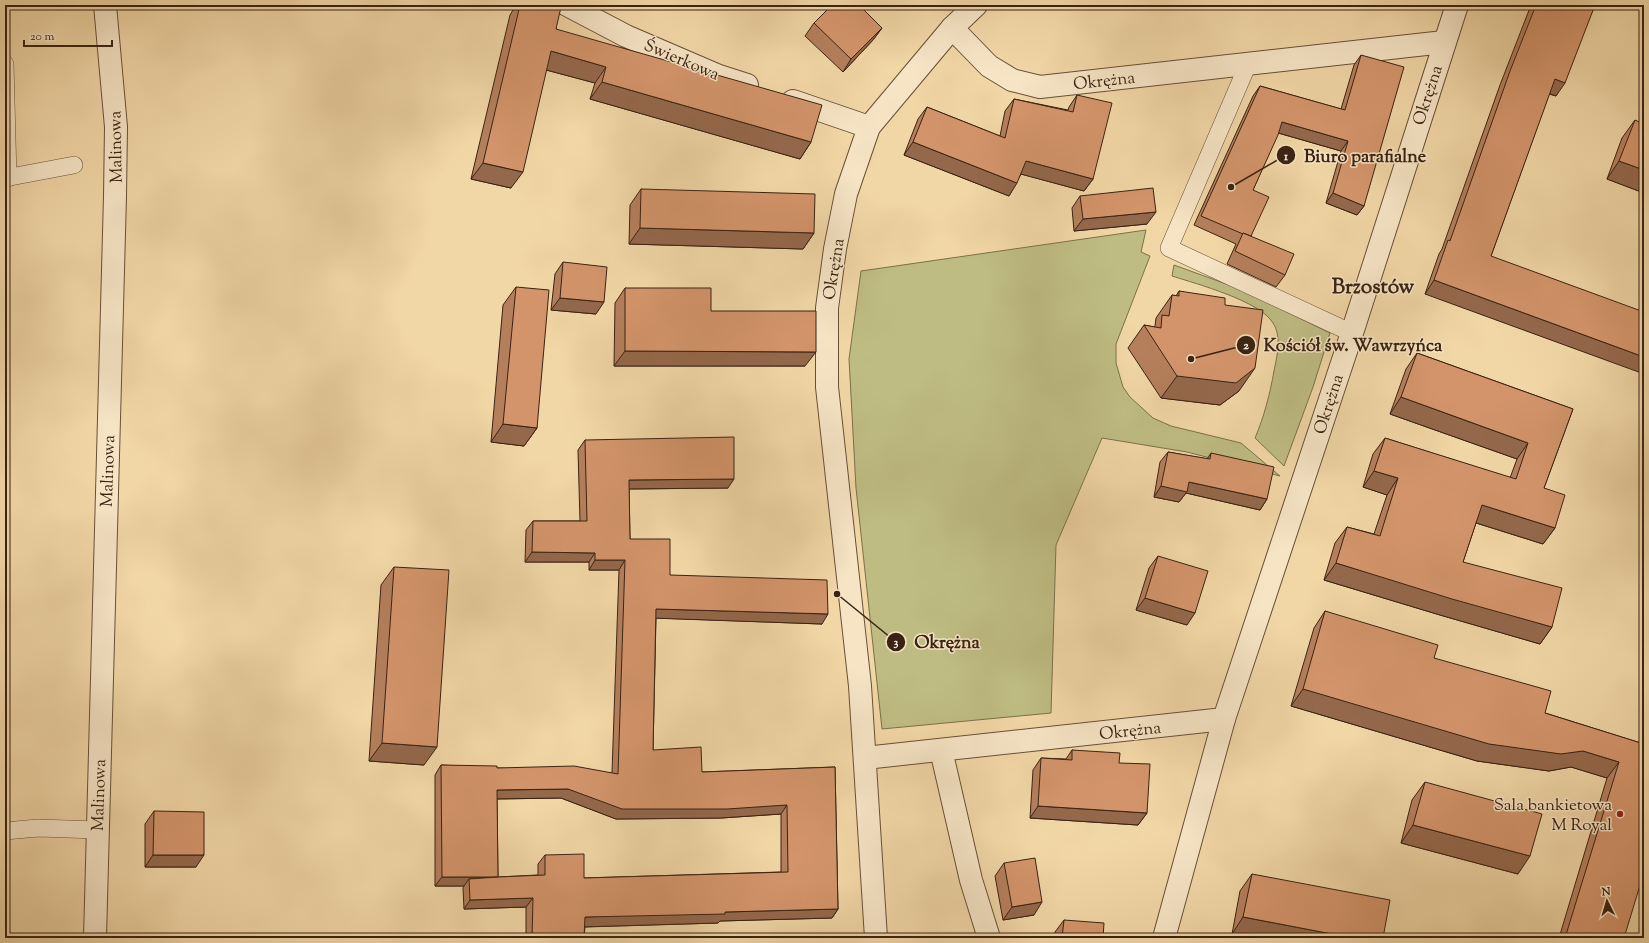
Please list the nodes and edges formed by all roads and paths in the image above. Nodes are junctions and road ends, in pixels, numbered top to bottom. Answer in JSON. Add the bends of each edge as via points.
{"nodes":[{"id":1,"x":105,"y":5,"type":"edge"},
{"id":2,"x":567,"y":5,"type":"edge"},
{"id":3,"x":976,"y":5,"type":"edge"},
{"id":4,"x":1457,"y":5,"type":"edge"},
{"id":5,"x":952,"y":28,"type":"junction"},
{"id":6,"x":1444,"y":42,"type":"junction"},
{"id":7,"x":5,"y":64,"type":"edge"},
{"id":8,"x":1248,"y":64,"type":"junction"},
{"id":9,"x":869,"y":127,"type":"junction"},
{"id":10,"x":74,"y":165,"type":"dead end"},
{"id":11,"x":6,"y":178,"type":"edge"},
{"id":12,"x":1352,"y":334,"type":"junction"},
{"id":13,"x":1224,"y":719,"type":"junction"},
{"id":14,"x":941,"y":750,"type":"junction"},
{"id":15,"x":865,"y":758,"type":"junction"},
{"id":16,"x":97,"y":830,"type":"junction"},
{"id":17,"x":5,"y":831,"type":"edge"},
{"id":18,"x":95,"y":938,"type":"edge"},
{"id":19,"x":876,"y":938,"type":"edge"},
{"id":20,"x":989,"y":938,"type":"edge"},
{"id":21,"x":1164,"y":938,"type":"edge"}],
"edges":[{"from":1,"to":16,"type":"street","name":"Malinowa","via":[[116,150]]},
{"from":2,"to":9,"type":"street","name":"Świerkowa","via":[[626,36],[719,76]]},
{"from":3,"to":5,"type":"street","name":"Okrężna"},
{"from":4,"to":6,"type":"street","name":"Okrężna"},
{"from":5,"to":8,"type":"street","name":"Okrężna","via":[[989,66],[1012,80],[1040,87]]},
{"from":5,"to":9,"type":"street","name":"Okrężna"},
{"from":6,"to":8,"type":"street","name":"Okrężna"},
{"from":6,"to":12,"type":"street","name":"Okrężna"},
{"from":7,"to":11,"type":"lane"},
{"from":8,"to":12,"type":"lane","via":[[1169,248]]},
{"from":9,"to":15,"type":"street","name":"Okrężna","via":[[846,194],[827,308],[827,387],[860,686]]},
{"from":10,"to":11,"type":"lane"},
{"from":12,"to":13,"type":"street","name":"Okrężna"},
{"from":13,"to":14,"type":"street","name":"Okrężna"},
{"from":13,"to":21,"type":"street","name":"Okrężna"},
{"from":14,"to":15,"type":"street","name":"Okrężna"},
{"from":14,"to":20,"type":"street","via":[[971,880]]},
{"from":15,"to":19,"type":"street","name":"Okrężna"},
{"from":16,"to":17,"type":"lane","via":[[38,828]]},
{"from":16,"to":18,"type":"street","name":"Malinowa"}]}
